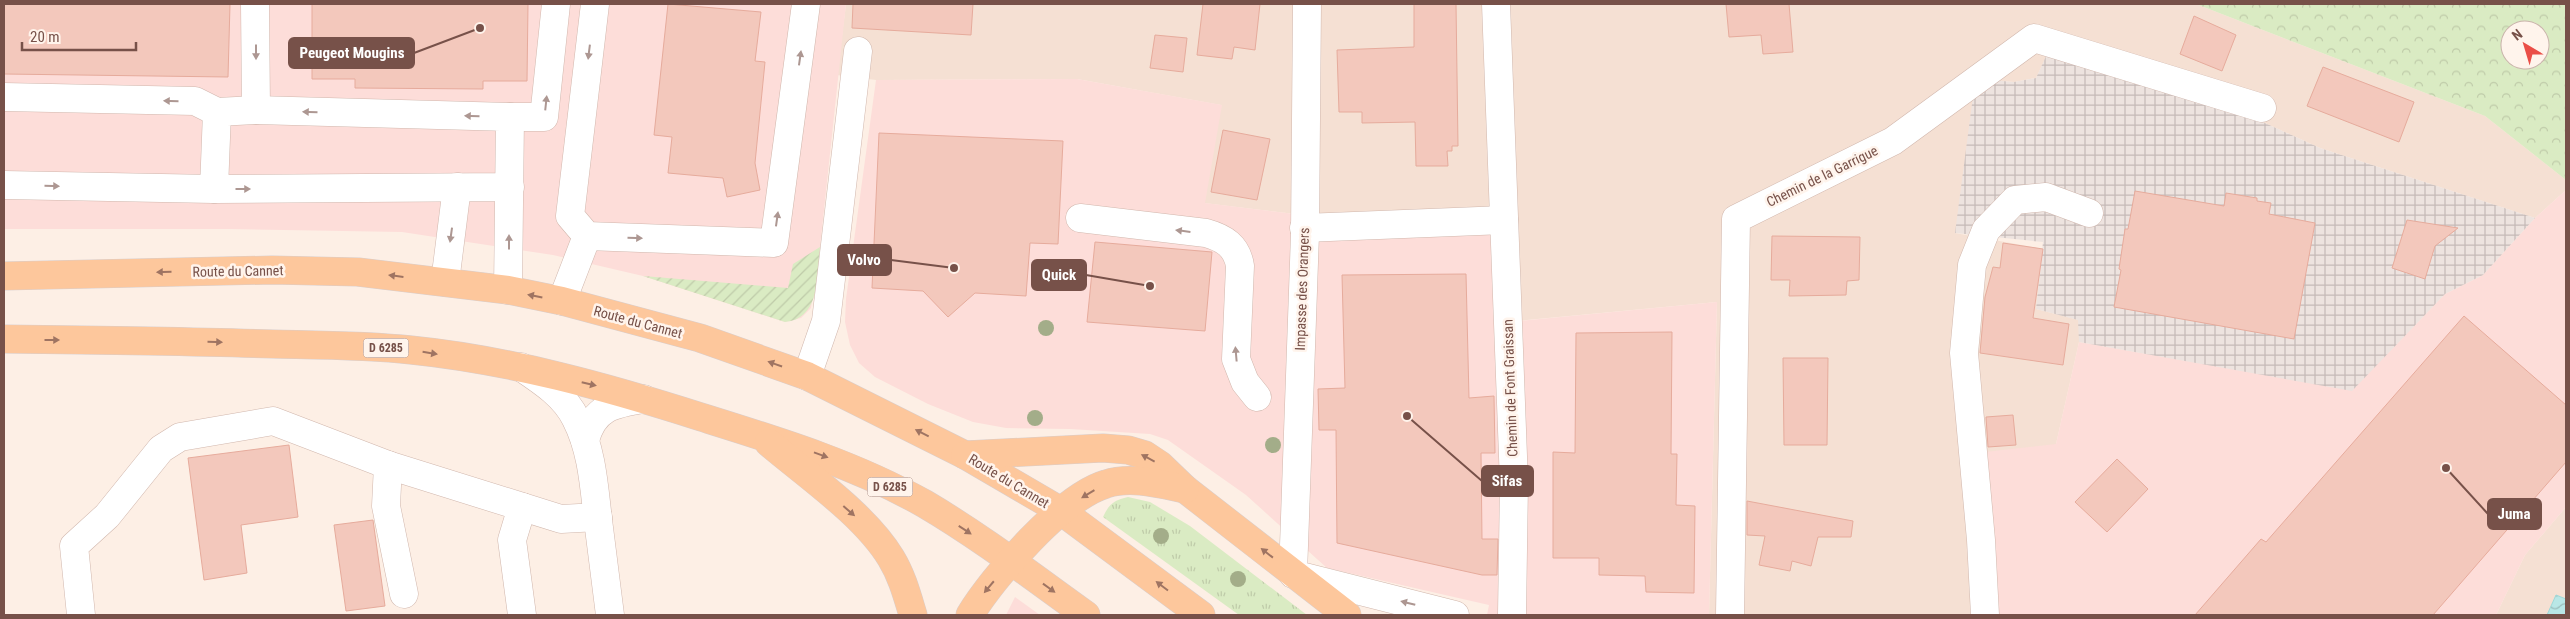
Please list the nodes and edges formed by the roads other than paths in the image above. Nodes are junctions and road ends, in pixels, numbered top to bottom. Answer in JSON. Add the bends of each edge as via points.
{"nodes":[{"id":1,"x":256,"y":4,"type":"edge"},
{"id":2,"x":556,"y":4,"type":"edge"},
{"id":3,"x":595,"y":4,"type":"edge"},
{"id":4,"x":806,"y":4,"type":"edge"},
{"id":5,"x":1307,"y":4,"type":"edge"},
{"id":6,"x":1496,"y":4,"type":"edge"},
{"id":7,"x":858,"y":51,"type":"dead end"},
{"id":8,"x":4,"y":97,"type":"edge"},
{"id":9,"x":2262,"y":108,"type":"dead end"},
{"id":10,"x":256,"y":110,"type":"junction"},
{"id":11,"x":217,"y":112,"type":"junction"},
{"id":12,"x":510,"y":117,"type":"junction"},
{"id":13,"x":4,"y":185,"type":"edge"},
{"id":14,"x":510,"y":187,"type":"junction"},
{"id":15,"x":456,"y":188,"type":"junction"},
{"id":16,"x":214,"y":189,"type":"junction"},
{"id":17,"x":2089,"y":213,"type":"dead end"},
{"id":18,"x":1080,"y":218,"type":"dead end"},
{"id":19,"x":1504,"y":220,"type":"junction"},
{"id":20,"x":1304,"y":228,"type":"junction"},
{"id":21,"x":586,"y":236,"type":"junction"},
{"id":22,"x":4,"y":276,"type":"edge"},
{"id":23,"x":445,"y":282,"type":"junction"},
{"id":24,"x":508,"y":290,"type":"junction"},
{"id":25,"x":562,"y":301,"type":"junction"},
{"id":26,"x":4,"y":340,"type":"edge"},
{"id":27,"x":521,"y":368,"type":"junction"},
{"id":28,"x":807,"y":376,"type":"junction"},
{"id":29,"x":1257,"y":397,"type":"dead end"},
{"id":30,"x":644,"y":399,"type":"junction"},
{"id":31,"x":758,"y":434,"type":"junction"},
{"id":32,"x":585,"y":440,"type":"junction"},
{"id":33,"x":965,"y":455,"type":"junction"},
{"id":34,"x":388,"y":465,"type":"junction"},
{"id":35,"x":1185,"y":489,"type":"junction"},
{"id":36,"x":522,"y":508,"type":"junction"},
{"id":37,"x":1061,"y":511,"type":"junction"},
{"id":38,"x":598,"y":517,"type":"junction"},
{"id":39,"x":1012,"y":561,"type":"junction"},
{"id":40,"x":1293,"y":574,"type":"junction"},
{"id":41,"x":404,"y":594,"type":"dead end"},
{"id":42,"x":81,"y":615,"type":"edge"},
{"id":43,"x":522,"y":615,"type":"edge"},
{"id":44,"x":610,"y":615,"type":"edge"},
{"id":45,"x":913,"y":615,"type":"edge"},
{"id":46,"x":970,"y":615,"type":"edge"},
{"id":47,"x":1086,"y":615,"type":"edge"},
{"id":48,"x":1201,"y":615,"type":"edge"},
{"id":49,"x":1347,"y":615,"type":"edge"},
{"id":50,"x":1455,"y":615,"type":"edge"},
{"id":51,"x":1512,"y":615,"type":"edge"},
{"id":52,"x":1730,"y":615,"type":"edge"},
{"id":53,"x":1985,"y":615,"type":"edge"}],
"edges":[{"from":1,"to":10,"type":"street","one_way":true},
{"from":12,"to":2,"type":"street","one_way":true,"via":[[544,117]]},
{"from":3,"to":21,"type":"street","one_way":true,"via":[[570,216]]},
{"from":21,"to":4,"type":"street","one_way":true,"via":[[774,243]]},
{"from":5,"to":20,"type":"street","name":"Impasse des Orangers"},
{"from":6,"to":19,"type":"street","name":"Chemin de Font Graissan"},
{"from":7,"to":28,"type":"street","via":[[826,321]]},
{"from":11,"to":8,"type":"street","one_way":true,"via":[[196,101]]},
{"from":9,"to":52,"type":"street","name":"Chemin de la Garrigue","via":[[2034,38],[1893,140],[1736,219]]},
{"from":10,"to":11,"type":"street"},
{"from":12,"to":10,"type":"street","one_way":true},
{"from":11,"to":16,"type":"street"},
{"from":12,"to":14,"type":"street"},
{"from":13,"to":16,"type":"street","one_way":true},
{"from":14,"to":15,"type":"street"},
{"from":24,"to":14,"type":"street","one_way":true},
{"from":16,"to":15,"type":"street","one_way":true},
{"from":15,"to":23,"type":"street","one_way":true},
{"from":17,"to":53,"type":"street","via":[[2046,196],[2015,200],[1986,230],[1972,265],[1964,352]]},
{"from":29,"to":18,"type":"street","one_way":true,"via":[[1245,382],[1236,359],[1240,266],[1238,255],[1230,245],[1220,237],[1206,233]]},
{"from":19,"to":20,"type":"street"},
{"from":19,"to":51,"type":"street","name":"Chemin de Font Graissan","via":[[1514,484]]},
{"from":20,"to":40,"type":"street","name":"Impasse des Orangers"},
{"from":21,"to":25,"type":"street"},
{"from":23,"to":22,"type":"main road","name":"Route du Cannet","one_way":true,"via":[[358,272],[272,270]]},
{"from":23,"to":24,"type":"main road","name":"Route du Cannet"},
{"from":25,"to":24,"type":"main road","name":"Route du Cannet","one_way":true},
{"from":28,"to":25,"type":"main road","name":"Route du Cannet","one_way":true,"via":[[700,338]]},
{"from":26,"to":27,"type":"main road","number":"D 6285","one_way":true,"via":[[168,341],[411,350]]},
{"from":27,"to":30,"type":"main road","number":"D 6285","one_way":true},
{"from":27,"to":32,"type":"street","via":[[544,382],[564,401],[576,418]]},
{"from":33,"to":28,"type":"main road","name":"Route du Cannet","one_way":true},
{"from":30,"to":31,"type":"main road","number":"D 6285"},
{"from":30,"to":32,"type":"street","via":[[616,403],[600,412],[589,425]]},
{"from":31,"to":39,"type":"main road","number":"D 6285","one_way":true,"via":[[826,456],[878,481],[925,505]]},
{"from":31,"to":45,"type":"main road","one_way":true,"via":[[874,534],[904,584]]},
{"from":32,"to":38,"type":"street"},
{"from":35,"to":33,"type":"main road","one_way":true,"via":[[1160,465],[1128,450],[1103,448]]},
{"from":33,"to":37,"type":"main road","name":"Route du Cannet"},
{"from":34,"to":36,"type":"street"},
{"from":34,"to":41,"type":"street","via":[[386,506]]},
{"from":34,"to":42,"type":"street","via":[[273,421],[180,437],[161,449],[107,516],[74,546]]},
{"from":35,"to":37,"type":"main road","one_way":true,"via":[[1129,480],[1105,484]]},
{"from":40,"to":35,"type":"main road","one_way":true},
{"from":36,"to":38,"type":"street","via":[[561,520]]},
{"from":36,"to":43,"type":"street","via":[[512,540]]},
{"from":37,"to":39,"type":"main road"},
{"from":48,"to":37,"type":"main road","name":"Route du Cannet","one_way":true},
{"from":38,"to":44,"type":"street"},
{"from":39,"to":46,"type":"main road","one_way":true},
{"from":39,"to":47,"type":"main road","number":"D 6285","one_way":true},
{"from":40,"to":49,"type":"main road"},
{"from":50,"to":40,"type":"street","one_way":true}]}
